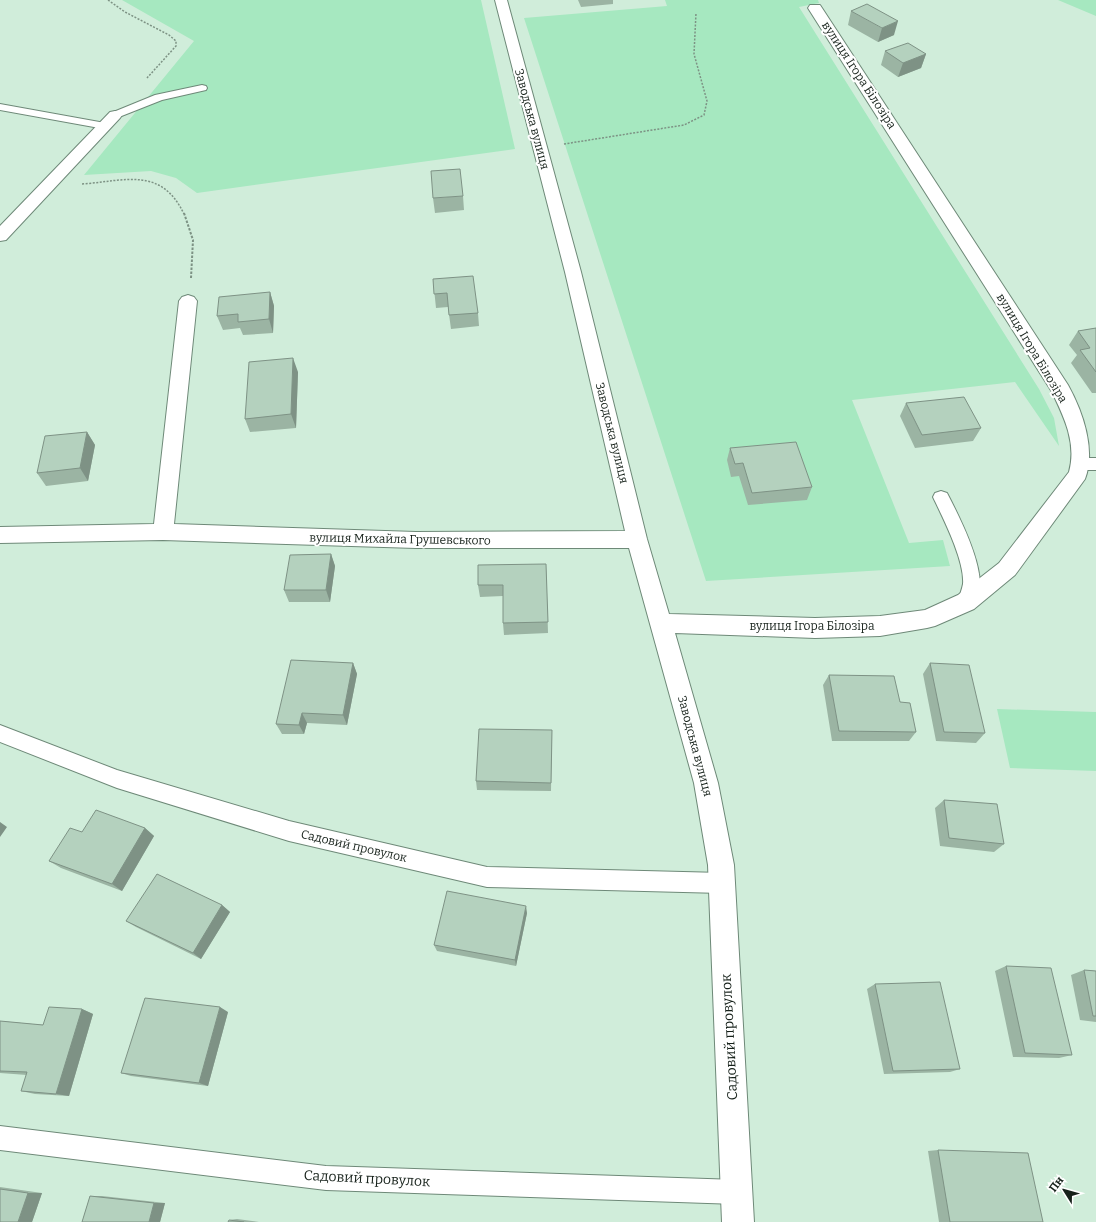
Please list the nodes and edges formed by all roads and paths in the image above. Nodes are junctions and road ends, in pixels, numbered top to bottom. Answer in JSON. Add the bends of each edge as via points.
{"nodes":[{"id":1,"x":108,"y":0,"type":"edge"},
{"id":2,"x":501,"y":0,"type":"edge"},
{"id":3,"x":815,"y":8,"type":"dead end"},
{"id":4,"x":696,"y":13,"type":"dead end"},
{"id":5,"x":145,"y":80,"type":"dead end"},
{"id":6,"x":202,"y":88,"type":"dead end"},
{"id":7,"x":0,"y":107,"type":"edge"},
{"id":8,"x":110,"y":120,"type":"junction"},
{"id":9,"x":539,"y":148,"type":"junction"},
{"id":10,"x":48,"y":186,"type":"junction"},
{"id":11,"x":0,"y":236,"type":"edge"},
{"id":12,"x":188,"y":301,"type":"joint"},
{"id":13,"x":1089,"y":464,"type":"edge"},
{"id":14,"x":941,"y":497,"type":"dead end"},
{"id":15,"x":163,"y":532,"type":"junction"},
{"id":16,"x":0,"y":534,"type":"edge"},
{"id":17,"x":637,"y":538,"type":"junction"},
{"id":18,"x":966,"y":602,"type":"junction"},
{"id":19,"x":661,"y":623,"type":"junction"},
{"id":20,"x":0,"y":733,"type":"edge"},
{"id":21,"x":721,"y":874,"type":"junction"},
{"id":22,"x":0,"y":1138,"type":"edge"},
{"id":23,"x":737,"y":1192,"type":"junction"},
{"id":24,"x":738,"y":1222,"type":"edge"}],
"edges":[{"from":1,"to":5,"type":"path","via":[[176,41],[176,46]]},
{"from":2,"to":9,"type":"street","name":"Заводська вулиця"},
{"from":3,"to":13,"type":"street","name":"вулиця Ігора Білозіра","via":[[1061,390],[1075,423],[1082,452]]},
{"from":4,"to":9,"type":"path","via":[[694,54],[707,101],[704,115],[684,125]]},
{"from":6,"to":8,"type":"lane","via":[[159,97]]},
{"from":7,"to":8,"type":"lane"},
{"from":8,"to":10,"type":"street"},
{"from":9,"to":17,"type":"street","name":"Заводська вулиця","via":[[573,272]]},
{"from":10,"to":11,"type":"street"},
{"from":10,"to":12,"type":"path","via":[[118,180],[157,183],[165,188],[177,200],[192,236],[193,261]]},
{"from":12,"to":15,"type":"street"},
{"from":13,"to":18,"type":"street","name":"вулиця Ігора Білозіра","via":[[1078,474],[1007,569]]},
{"from":14,"to":18,"type":"lane","via":[[960,538],[971,574]]},
{"from":15,"to":16,"type":"street","name":"вулиця Михайла Грушевського"},
{"from":15,"to":17,"type":"street","name":"вулиця Михайла Грушевського","via":[[416,540]]},
{"from":17,"to":19,"type":"street","name":"Заводська вулиця"},
{"from":18,"to":19,"type":"street","name":"вулиця Ігора Білозіра","via":[[927,619],[880,626],[815,628]]},
{"from":19,"to":21,"type":"street","name":"Заводська вулиця","via":[[706,783]]},
{"from":20,"to":21,"type":"lane","name":"Садовий провулок","via":[[117,779],[289,832],[487,877]]},
{"from":21,"to":23,"type":"street","name":"Садовий провулок"},
{"from":22,"to":23,"type":"lane","name":"Садовий провулок","via":[[326,1178]]},
{"from":23,"to":24,"type":"street","name":"Садовий провулок"}]}
